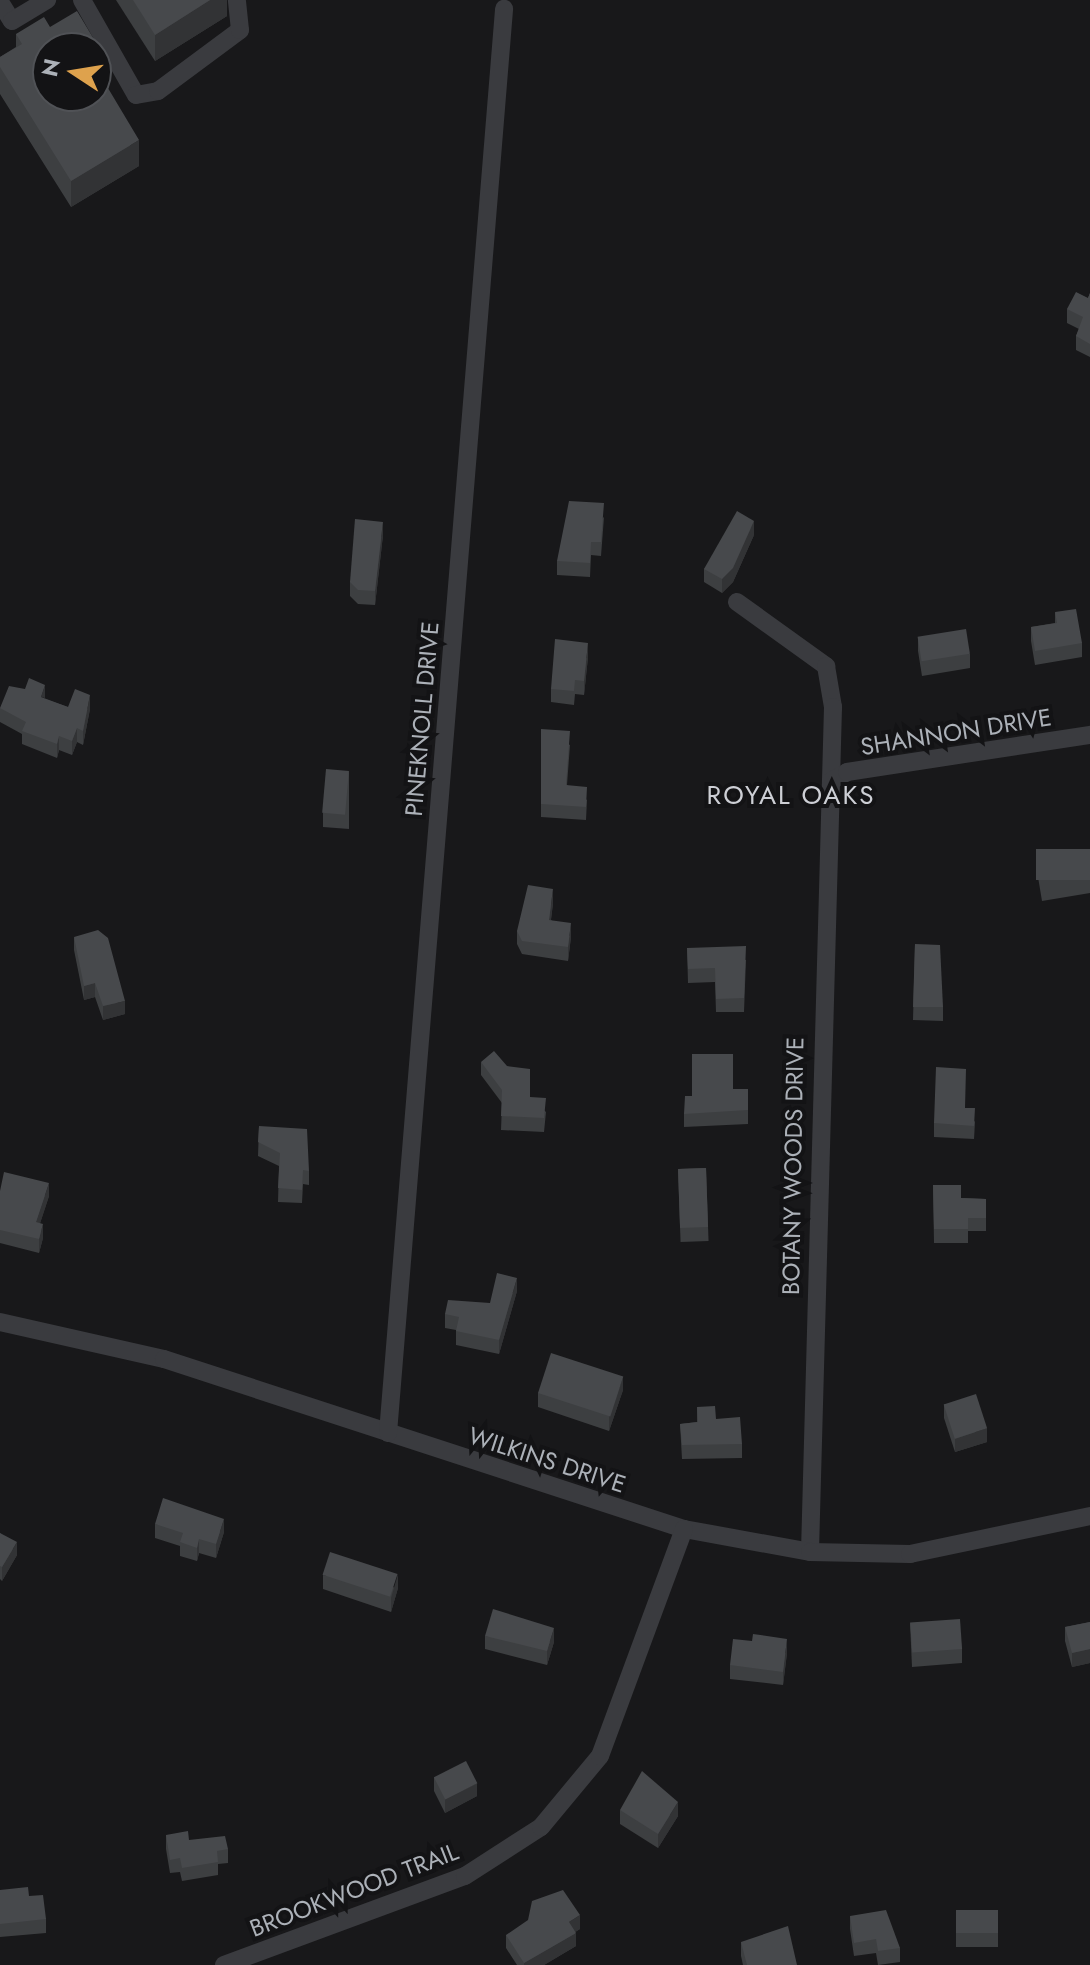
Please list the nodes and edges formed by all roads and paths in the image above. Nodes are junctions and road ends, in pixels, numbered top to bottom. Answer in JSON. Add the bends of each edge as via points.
{"nodes":[{"id":1,"x":47,"y":0,"type":"edge"},
{"id":2,"x":82,"y":0,"type":"edge"},
{"id":3,"x":237,"y":0,"type":"edge"},
{"id":4,"x":0,"y":2,"type":"edge"},
{"id":5,"x":504,"y":9,"type":"dead end"},
{"id":6,"x":737,"y":602,"type":"dead end"},
{"id":7,"x":1090,"y":735,"type":"edge"},
{"id":8,"x":831,"y":781,"type":"junction"},
{"id":9,"x":0,"y":1322,"type":"edge"},
{"id":10,"x":388,"y":1433,"type":"junction"},
{"id":11,"x":1090,"y":1516,"type":"edge"},
{"id":12,"x":684,"y":1529,"type":"junction"},
{"id":13,"x":810,"y":1552,"type":"junction"},
{"id":14,"x":224,"y":1965,"type":"edge"}],
"edges":[{"from":1,"to":4,"type":"street","via":[[12,21]]},
{"from":2,"to":3,"type":"street","via":[[136,95],[158,91],[240,30]]},
{"from":5,"to":10,"type":"street","name":"PINEKNOLL DRIVE"},
{"from":6,"to":8,"type":"street","name":"BOTANY WOODS DRIVE","via":[[826,666]]},
{"from":7,"to":8,"type":"street","name":"SHANNON DRIVE","via":[[847,772]]},
{"from":8,"to":13,"type":"street","name":"BOTANY WOODS DRIVE","via":[[816,1132]]},
{"from":9,"to":10,"type":"street","name":"WILKINS DRIVE","via":[[164,1359]]},
{"from":10,"to":12,"type":"street","name":"WILKINS DRIVE"},
{"from":11,"to":13,"type":"street","name":"WILKINS DRIVE","via":[[910,1554]]},
{"from":12,"to":13,"type":"street","name":"WILKINS DRIVE"},
{"from":12,"to":14,"type":"street","name":"BROOKWOOD TRAIL","via":[[600,1756],[541,1827],[465,1876]]}]}
